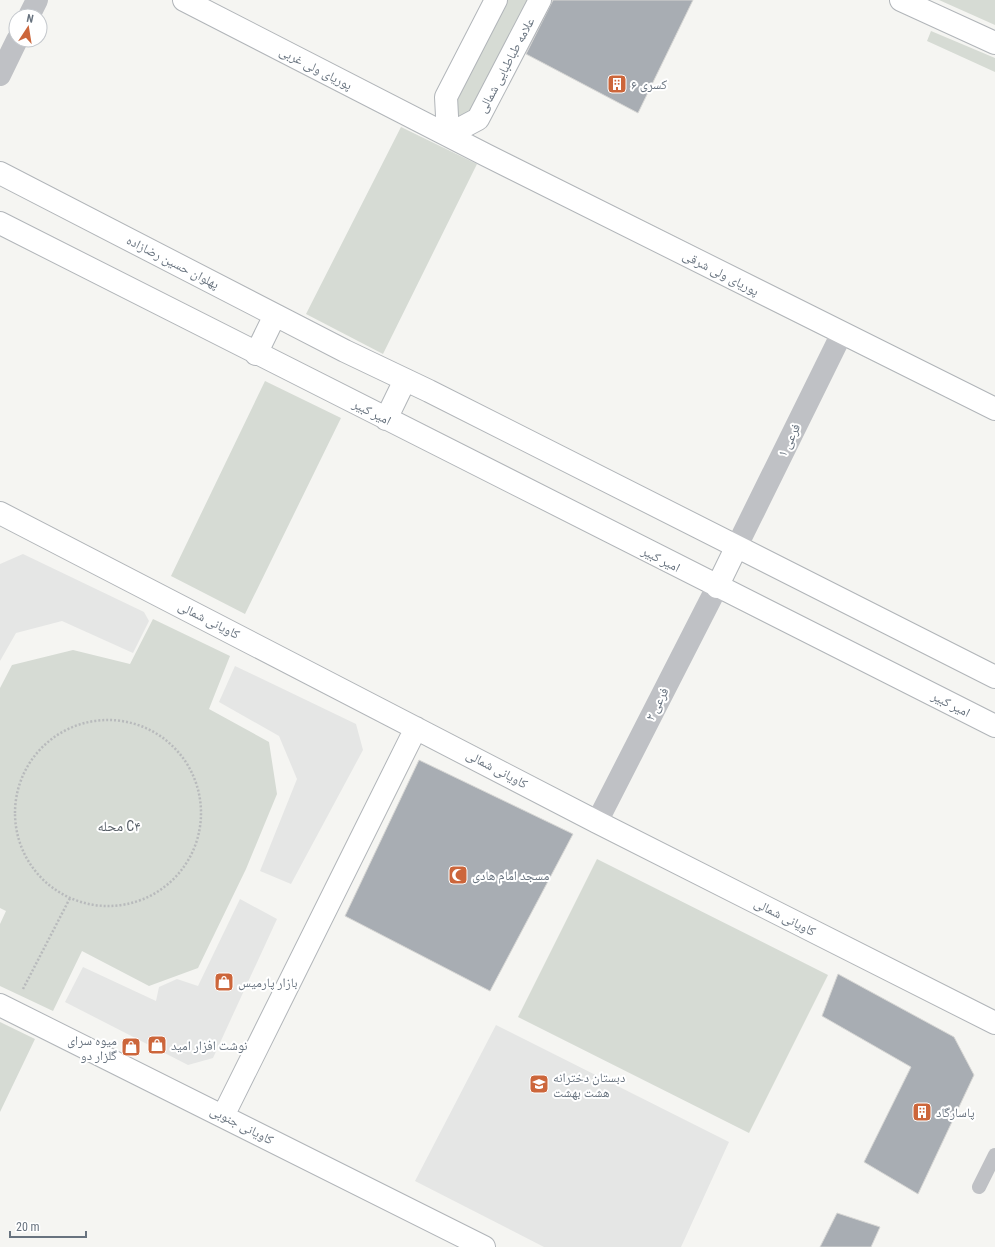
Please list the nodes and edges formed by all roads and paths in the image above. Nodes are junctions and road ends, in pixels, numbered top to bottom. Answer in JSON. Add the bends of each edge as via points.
{"nodes":[{"id":1,"x":184,"y":0,"type":"edge"},
{"id":2,"x":496,"y":0,"type":"edge"},
{"id":3,"x":540,"y":0,"type":"edge"},
{"id":4,"x":901,"y":0,"type":"edge"},
{"id":5,"x":995,"y":43,"type":"edge"},
{"id":6,"x":13,"y":48,"type":"edge"},
{"id":7,"x":0,"y":75,"type":"edge"},
{"id":8,"x":448,"y":135,"type":"junction"},
{"id":9,"x":0,"y":173,"type":"edge"},
{"id":10,"x":0,"y":223,"type":"edge"},
{"id":11,"x":275,"y":314,"type":"junction"},
{"id":12,"x":842,"y":333,"type":"junction"},
{"id":13,"x":256,"y":354,"type":"junction"},
{"id":14,"x":405,"y":380,"type":"junction"},
{"id":15,"x":995,"y":409,"type":"edge"},
{"id":16,"x":386,"y":419,"type":"junction"},
{"id":17,"x":0,"y":513,"type":"edge"},
{"id":18,"x":736,"y":548,"type":"junction"},
{"id":19,"x":717,"y":587,"type":"junction"},
{"id":20,"x":995,"y":677,"type":"edge"},
{"id":21,"x":995,"y":726,"type":"edge"},
{"id":22,"x":416,"y":728,"type":"junction"},
{"id":23,"x":597,"y":822,"type":"junction"},
{"id":24,"x":70,"y":898,"type":"junction"},
{"id":25,"x":6,"y":1008,"type":"edge"},
{"id":26,"x":995,"y":1023,"type":"edge"},
{"id":27,"x":223,"y":1116,"type":"junction"},
{"id":28,"x":995,"y":1155,"type":"edge"},
{"id":29,"x":979,"y":1187,"type":"dead end"},
{"id":30,"x":484,"y":1247,"type":"edge"}],
"edges":[{"from":1,"to":8,"type":"street","name":"پوریای ولی غربی"},
{"from":2,"to":8,"type":"street","via":[[446,97]]},
{"from":3,"to":8,"type":"street","name":"علامه طباطبایی شمالی","via":[[478,119]]},
{"from":4,"to":5,"type":"street"},
{"from":6,"to":7,"type":"street"},
{"from":8,"to":12,"type":"street","name":"پوریای ولی شرقی"},
{"from":9,"to":11,"type":"street","name":"پهلوان حسین رضازاده"},
{"from":10,"to":13,"type":"street"},
{"from":11,"to":13,"type":"street"},
{"from":11,"to":14,"type":"street","name":"پهلوان حسین رضازاده"},
{"from":12,"to":15,"type":"street","name":"پوریای ولی شرقی"},
{"from":12,"to":18,"type":"street","name":"فرعی ۱"},
{"from":13,"to":16,"type":"street","name":"امیر کبیر"},
{"from":14,"to":16,"type":"street"},
{"from":14,"to":18,"type":"street"},
{"from":16,"to":19,"type":"street","name":"امیر کبیر"},
{"from":17,"to":22,"type":"street","name":"کاویانی شمالی"},
{"from":18,"to":19,"type":"street"},
{"from":18,"to":20,"type":"street"},
{"from":19,"to":21,"type":"street","name":"امیر کبیر"},
{"from":19,"to":23,"type":"street","name":"فرعی ۲"},
{"from":22,"to":23,"type":"street","name":"کاویانی شمالی"},
{"from":22,"to":27,"type":"street"},
{"from":23,"to":26,"type":"street","name":"کاویانی شمالی"},
{"from":24,"to":24,"type":"path","via":[[97,906],[126,905],[152,896],[175,879],[192,857],[202,828],[201,797],[191,769],[173,745],[148,728],[119,720],[90,722],[62,732],[39,750],[22,769],[16,802],[17,832],[27,859],[46,882]]},
{"from":24,"to":25,"type":"path"},
{"from":25,"to":27,"type":"street","name":"کاویانی جنوبی"},
{"from":27,"to":30,"type":"street","name":"کاویانی جنوبی"},
{"from":28,"to":29,"type":"lane"}]}
